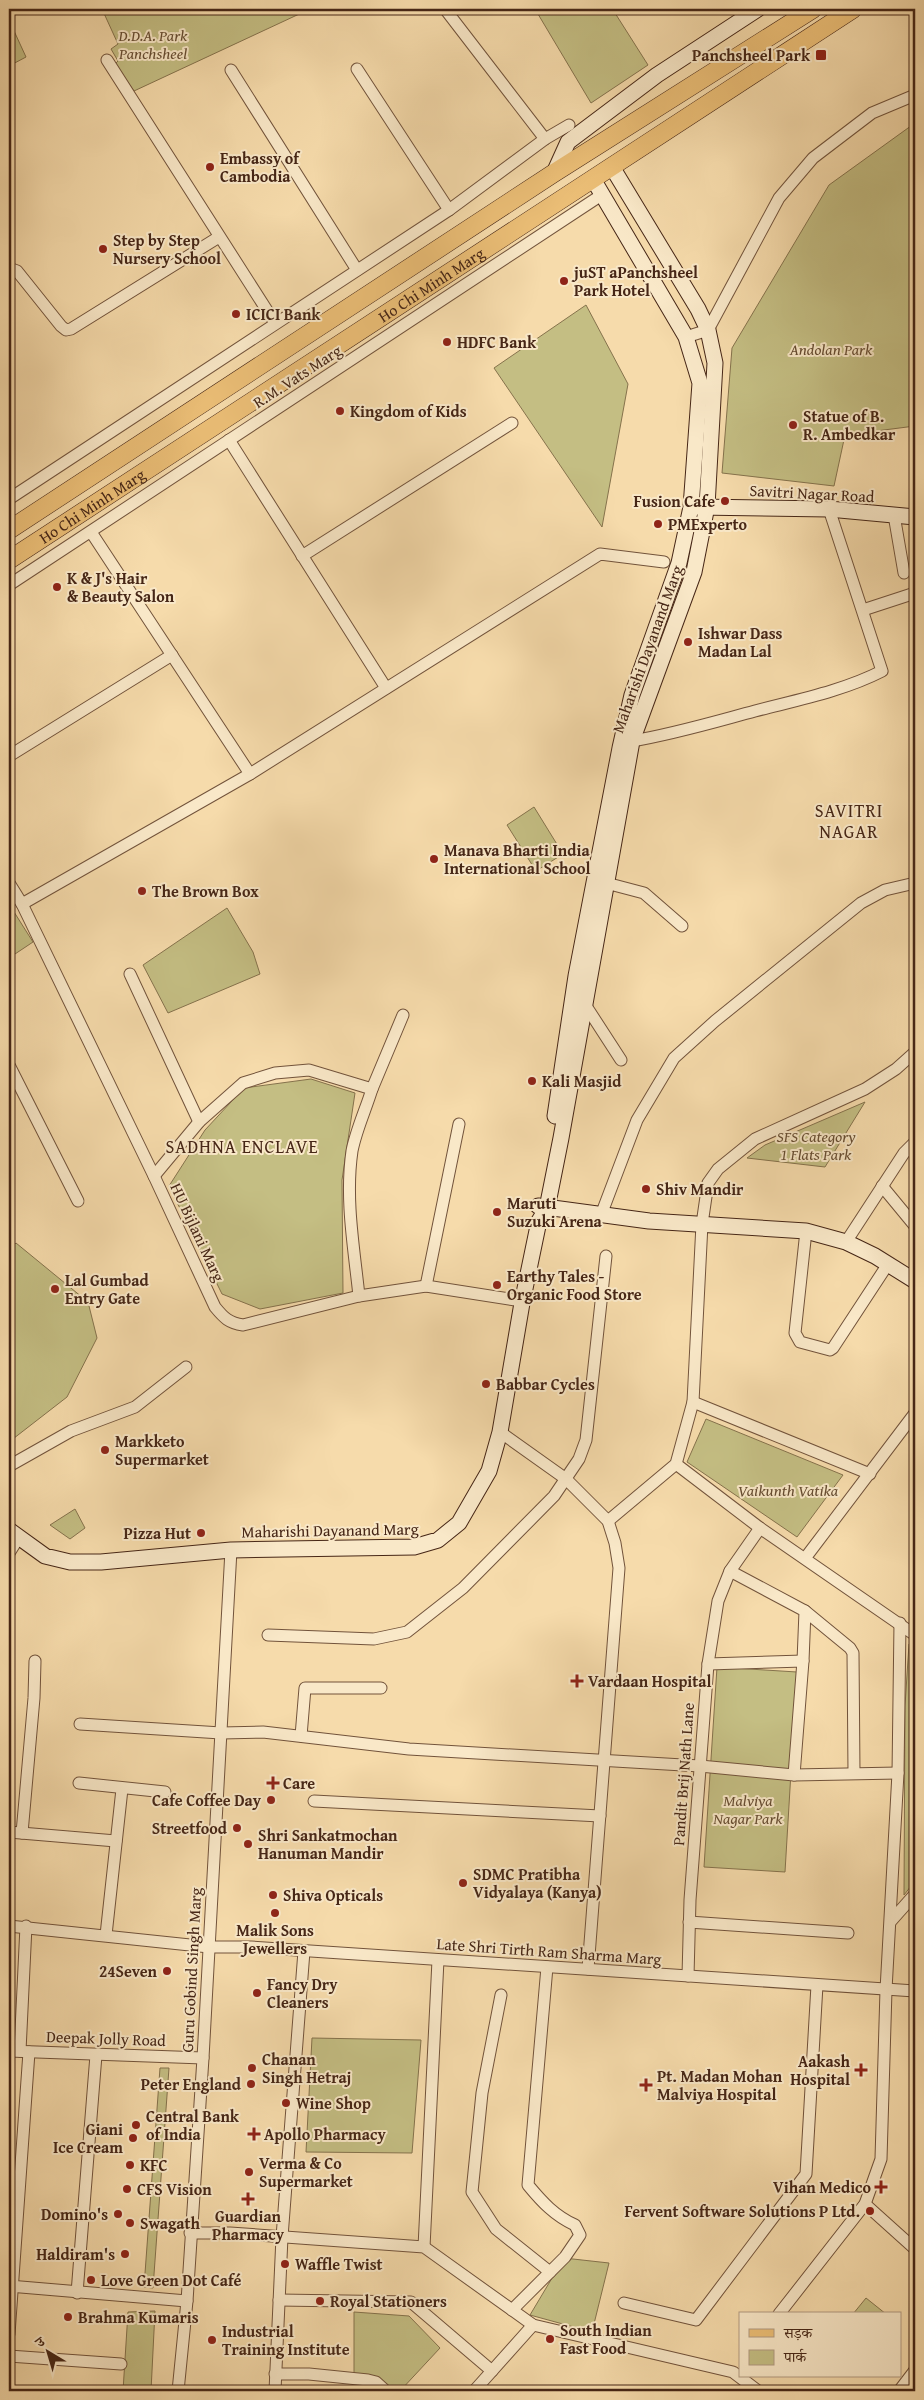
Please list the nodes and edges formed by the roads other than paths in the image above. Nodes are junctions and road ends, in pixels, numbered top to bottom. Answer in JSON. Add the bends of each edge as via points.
{"nodes":[{"id":1,"x":445,"y":9,"type":"edge"},
{"id":2,"x":758,"y":9,"type":"edge"},
{"id":3,"x":813,"y":9,"type":"edge"},
{"id":4,"x":853,"y":9,"type":"edge"},
{"id":5,"x":106,"y":60,"type":"dead end"},
{"id":6,"x":357,"y":69,"type":"dead end"},
{"id":7,"x":231,"y":70,"type":"dead end"},
{"id":8,"x":915,"y":95,"type":"edge"},
{"id":9,"x":569,"y":125,"type":"dead end"},
{"id":10,"x":545,"y":139,"type":"junction"},
{"id":11,"x":612,"y":167,"type":"junction"},
{"id":12,"x":554,"y":173,"type":"junction"},
{"id":13,"x":593,"y":179,"type":"junction"},
{"id":14,"x":603,"y":194,"type":"junction"},
{"id":15,"x":449,"y":210,"type":"junction"},
{"id":16,"x":637,"y":210,"type":"junction"},
{"id":17,"x":618,"y":220,"type":"junction"},
{"id":18,"x":219,"y":237,"type":"junction"},
{"id":19,"x":661,"y":248,"type":"junction"},
{"id":20,"x":641,"y":260,"type":"junction"},
{"id":21,"x":9,"y":268,"type":"edge"},
{"id":22,"x":357,"y":270,"type":"junction"},
{"id":23,"x":275,"y":323,"type":"junction"},
{"id":24,"x":708,"y":330,"type":"junction"},
{"id":25,"x":686,"y":337,"type":"junction"},
{"id":26,"x":512,"y":423,"type":"dead end"},
{"id":27,"x":229,"y":440,"type":"junction"},
{"id":28,"x":9,"y":499,"type":"edge"},
{"id":29,"x":707,"y":506,"type":"junction"},
{"id":30,"x":691,"y":507,"type":"junction"},
{"id":31,"x":829,"y":509,"type":"junction"},
{"id":32,"x":894,"y":515,"type":"junction"},
{"id":33,"x":915,"y":516,"type":"edge"},
{"id":34,"x":9,"y":530,"type":"edge"},
{"id":35,"x":91,"y":532,"type":"junction"},
{"id":36,"x":302,"y":556,"type":"junction"},
{"id":37,"x":9,"y":560,"type":"edge"},
{"id":38,"x":664,"y":562,"type":"dead end"},
{"id":39,"x":904,"y":573,"type":"dead end"},
{"id":40,"x":9,"y":585,"type":"edge"},
{"id":41,"x":915,"y":593,"type":"edge"},
{"id":42,"x":863,"y":610,"type":"junction"},
{"id":43,"x":172,"y":655,"type":"junction"},
{"id":44,"x":386,"y":688,"type":"junction"},
{"id":45,"x":639,"y":697,"type":"junction"},
{"id":46,"x":632,"y":741,"type":"junction"},
{"id":47,"x":9,"y":756,"type":"edge"},
{"id":48,"x":250,"y":774,"type":"junction"},
{"id":49,"x":9,"y":883,"type":"edge"},
{"id":50,"x":606,"y":883,"type":"junction"},
{"id":51,"x":915,"y":883,"type":"edge"},
{"id":52,"x":22,"y":904,"type":"junction"},
{"id":53,"x":682,"y":926,"type":"dead end"},
{"id":54,"x":130,"y":974,"type":"dead end"},
{"id":55,"x":586,"y":1006,"type":"junction"},
{"id":56,"x":403,"y":1014,"type":"dead end"},
{"id":57,"x":915,"y":1052,"type":"edge"},
{"id":58,"x":621,"y":1060,"type":"dead end"},
{"id":59,"x":9,"y":1065,"type":"edge"},
{"id":60,"x":372,"y":1089,"type":"junction"},
{"id":61,"x":199,"y":1122,"type":"junction"},
{"id":62,"x":459,"y":1124,"type":"dead end"},
{"id":63,"x":915,"y":1142,"type":"edge"},
{"id":64,"x":154,"y":1176,"type":"junction"},
{"id":65,"x":882,"y":1186,"type":"junction"},
{"id":66,"x":78,"y":1202,"type":"dead end"},
{"id":67,"x":541,"y":1212,"type":"junction"},
{"id":68,"x":601,"y":1215,"type":"junction"},
{"id":69,"x":702,"y":1224,"type":"junction"},
{"id":70,"x":915,"y":1226,"type":"edge"},
{"id":71,"x":806,"y":1232,"type":"junction"},
{"id":72,"x":846,"y":1242,"type":"junction"},
{"id":73,"x":606,"y":1256,"type":"dead end"},
{"id":74,"x":888,"y":1264,"type":"junction"},
{"id":75,"x":915,"y":1281,"type":"edge"},
{"id":76,"x":426,"y":1286,"type":"junction"},
{"id":77,"x":359,"y":1296,"type":"junction"},
{"id":78,"x":522,"y":1301,"type":"junction"},
{"id":79,"x":186,"y":1367,"type":"dead end"},
{"id":80,"x":693,"y":1402,"type":"junction"},
{"id":81,"x":915,"y":1413,"type":"edge"},
{"id":82,"x":500,"y":1432,"type":"junction"},
{"id":83,"x":676,"y":1464,"type":"junction"},
{"id":84,"x":9,"y":1466,"type":"edge"},
{"id":85,"x":870,"y":1474,"type":"junction"},
{"id":86,"x":566,"y":1479,"type":"junction"},
{"id":87,"x":608,"y":1521,"type":"junction"},
{"id":88,"x":760,"y":1528,"type":"junction"},
{"id":89,"x":14,"y":1534,"type":"edge"},
{"id":90,"x":231,"y":1550,"type":"junction"},
{"id":91,"x":9,"y":1553,"type":"edge"},
{"id":92,"x":806,"y":1557,"type":"junction"},
{"id":93,"x":730,"y":1571,"type":"junction"},
{"id":94,"x":804,"y":1611,"type":"junction"},
{"id":95,"x":900,"y":1623,"type":"junction"},
{"id":96,"x":915,"y":1635,"type":"edge"},
{"id":97,"x":268,"y":1636,"type":"dead end"},
{"id":98,"x":35,"y":1661,"type":"dead end"},
{"id":99,"x":803,"y":1662,"type":"junction"},
{"id":100,"x":708,"y":1664,"type":"junction"},
{"id":101,"x":381,"y":1688,"type":"dead end"},
{"id":102,"x":80,"y":1724,"type":"dead end"},
{"id":103,"x":221,"y":1733,"type":"junction"},
{"id":104,"x":301,"y":1736,"type":"junction"},
{"id":105,"x":602,"y":1761,"type":"junction"},
{"id":106,"x":700,"y":1766,"type":"junction"},
{"id":107,"x":854,"y":1773,"type":"junction"},
{"id":108,"x":898,"y":1773,"type":"junction"},
{"id":109,"x":794,"y":1775,"type":"junction"},
{"id":110,"x":79,"y":1783,"type":"dead end"},
{"id":111,"x":122,"y":1789,"type":"junction"},
{"id":112,"x":165,"y":1792,"type":"dead end"},
{"id":113,"x":314,"y":1801,"type":"dead end"},
{"id":114,"x":600,"y":1816,"type":"junction"},
{"id":115,"x":9,"y":1832,"type":"edge"},
{"id":116,"x":22,"y":1833,"type":"junction"},
{"id":117,"x":116,"y":1841,"type":"junction"},
{"id":118,"x":915,"y":1894,"type":"edge"},
{"id":119,"x":891,"y":1921,"type":"junction"},
{"id":120,"x":689,"y":1922,"type":"junction"},
{"id":121,"x":9,"y":1926,"type":"edge"},
{"id":122,"x":26,"y":1926,"type":"junction"},
{"id":123,"x":848,"y":1932,"type":"dead end"},
{"id":124,"x":106,"y":1935,"type":"junction"},
{"id":125,"x":209,"y":1946,"type":"junction"},
{"id":126,"x":304,"y":1951,"type":"junction"},
{"id":127,"x":438,"y":1960,"type":"junction"},
{"id":128,"x":547,"y":1967,"type":"junction"},
{"id":129,"x":588,"y":1969,"type":"junction"},
{"id":130,"x":688,"y":1976,"type":"junction"},
{"id":131,"x":817,"y":1985,"type":"junction"},
{"id":132,"x":886,"y":1990,"type":"junction"},
{"id":133,"x":915,"y":1991,"type":"edge"},
{"id":134,"x":502,"y":1995,"type":"dead end"},
{"id":135,"x":19,"y":2051,"type":"edge"},
{"id":136,"x":96,"y":2055,"type":"junction"},
{"id":137,"x":203,"y":2058,"type":"junction"},
{"id":138,"x":865,"y":2204,"type":"junction"},
{"id":139,"x":190,"y":2233,"type":"junction"},
{"id":140,"x":282,"y":2236,"type":"junction"},
{"id":141,"x":424,"y":2247,"type":"junction"},
{"id":142,"x":915,"y":2249,"type":"edge"},
{"id":143,"x":550,"y":2272,"type":"junction"},
{"id":144,"x":10,"y":2286,"type":"edge"},
{"id":145,"x":77,"y":2293,"type":"junction"},
{"id":146,"x":279,"y":2300,"type":"junction"},
{"id":147,"x":187,"y":2302,"type":"junction"},
{"id":148,"x":624,"y":2303,"type":"dead end"},
{"id":149,"x":512,"y":2310,"type":"junction"},
{"id":150,"x":781,"y":2312,"type":"edge"},
{"id":151,"x":533,"y":2325,"type":"junction"},
{"id":152,"x":9,"y":2334,"type":"edge"},
{"id":153,"x":9,"y":2356,"type":"edge"},
{"id":154,"x":121,"y":2364,"type":"dead end"},
{"id":155,"x":737,"y":2367,"type":"edge"},
{"id":156,"x":915,"y":2370,"type":"edge"},
{"id":157,"x":492,"y":2371,"type":"junction"},
{"id":158,"x":276,"y":2374,"type":"junction"},
{"id":159,"x":747,"y":2378,"type":"edge"},
{"id":160,"x":178,"y":2391,"type":"edge"},
{"id":161,"x":275,"y":2391,"type":"edge"},
{"id":162,"x":386,"y":2391,"type":"edge"},
{"id":163,"x":474,"y":2391,"type":"edge"},
{"id":164,"x":758,"y":2391,"type":"edge"},
{"id":165,"x":899,"y":2391,"type":"edge"}],
"edges":[{"from":1,"to":10,"type":"street"},
{"from":2,"to":12,"type":"street","via":[[657,75],[568,142]]},
{"from":3,"to":12,"type":"main road","name":"Ho Chi Minh Marg"},
{"from":4,"to":11,"type":"main road","name":"Ho Chi Minh Marg"},
{"from":5,"to":18,"type":"street"},
{"from":6,"to":15,"type":"street"},
{"from":7,"to":22,"type":"street"},
{"from":8,"to":24,"type":"street","via":[[872,113],[813,158],[779,198]]},
{"from":9,"to":10,"type":"street"},
{"from":10,"to":15,"type":"street"},
{"from":11,"to":13,"type":"main road","name":"Ho Chi Minh Marg"},
{"from":11,"to":16,"type":"street","name":"Maharishi Dayanand Marg"},
{"from":12,"to":34,"type":"main road","name":"Ho Chi Minh Marg"},
{"from":13,"to":14,"type":"street","name":"Maharishi Dayanand Marg"},
{"from":13,"to":37,"type":"main road","name":"Ho Chi Minh Marg"},
{"from":14,"to":17,"type":"street","name":"Maharishi Dayanand Marg"},
{"from":14,"to":27,"type":"street","name":"R.M. Vats Marg"},
{"from":15,"to":22,"type":"street"},
{"from":16,"to":17,"type":"street"},
{"from":16,"to":19,"type":"street","name":"Maharishi Dayanand Marg"},
{"from":17,"to":20,"type":"street","name":"Maharishi Dayanand Marg"},
{"from":18,"to":21,"type":"street","via":[[66,330],[17,272]]},
{"from":18,"to":23,"type":"street"},
{"from":19,"to":20,"type":"street"},
{"from":19,"to":24,"type":"street","name":"Maharishi Dayanand Marg"},
{"from":20,"to":25,"type":"street","name":"Maharishi Dayanand Marg"},
{"from":22,"to":23,"type":"street"},
{"from":23,"to":28,"type":"street"},
{"from":24,"to":25,"type":"street"},
{"from":24,"to":29,"type":"street","name":"Maharishi Dayanand Marg","via":[[715,363]]},
{"from":25,"to":30,"type":"street","name":"Maharishi Dayanand Marg","via":[[700,383]]},
{"from":26,"to":36,"type":"street"},
{"from":27,"to":35,"type":"street","name":"R.M. Vats Marg"},
{"from":27,"to":36,"type":"street"},
{"from":29,"to":30,"type":"street","name":"Savitri Nagar Road"},
{"from":29,"to":31,"type":"street","name":"Savitri Nagar Road"},
{"from":29,"to":45,"type":"street","name":"Maharishi Dayanand Marg","via":[[694,572]]},
{"from":30,"to":45,"type":"street","name":"Maharishi Dayanand Marg","via":[[679,563]]},
{"from":31,"to":32,"type":"street","name":"Savitri Nagar Road"},
{"from":31,"to":42,"type":"street"},
{"from":32,"to":33,"type":"street","name":"Savitri Nagar Road"},
{"from":32,"to":39,"type":"street"},
{"from":35,"to":40,"type":"street","name":"R.M. Vats Marg"},
{"from":35,"to":43,"type":"street"},
{"from":36,"to":44,"type":"street"},
{"from":38,"to":44,"type":"street","via":[[600,554]]},
{"from":41,"to":42,"type":"street"},
{"from":42,"to":46,"type":"street","via":[[882,671],[811,697],[670,735]]},
{"from":43,"to":47,"type":"street"},
{"from":43,"to":48,"type":"street"},
{"from":44,"to":48,"type":"street"},
{"from":45,"to":46,"type":"street","name":"Maharishi Dayanand Marg"},
{"from":45,"to":67,"type":"street","name":"Maharishi Dayanand Marg","via":[[576,976]]},
{"from":46,"to":50,"type":"street","name":"Maharishi Dayanand Marg"},
{"from":48,"to":52,"type":"street"},
{"from":49,"to":52,"type":"street","name":"HU Bijlani Marg"},
{"from":50,"to":53,"type":"street","via":[[644,893]]},
{"from":50,"to":55,"type":"street","name":"Maharishi Dayanand Marg"},
{"from":51,"to":68,"type":"street","via":[[885,890],[861,903],[674,1058],[637,1120]]},
{"from":52,"to":64,"type":"street","name":"HU Bijlani Marg"},
{"from":54,"to":61,"type":"street"},
{"from":55,"to":58,"type":"street"},
{"from":55,"to":67,"type":"street","name":"Maharishi Dayanand Marg"},
{"from":56,"to":60,"type":"street"},
{"from":57,"to":69,"type":"street","via":[[865,1089],[755,1139],[718,1169],[708,1183]]},
{"from":59,"to":66,"type":"street"},
{"from":60,"to":61,"type":"street","via":[[309,1070],[275,1073],[243,1083]]},
{"from":60,"to":77,"type":"street","via":[[353,1148],[350,1171],[349,1194]]},
{"from":61,"to":64,"type":"street"},
{"from":62,"to":76,"type":"street"},
{"from":63,"to":65,"type":"street"},
{"from":64,"to":77,"type":"street","name":"HU Bijlani Marg","via":[[215,1307],[231,1324],[243,1325]]},
{"from":65,"to":70,"type":"street"},
{"from":65,"to":72,"type":"street"},
{"from":67,"to":68,"type":"street"},
{"from":67,"to":78,"type":"street","name":"Maharishi Dayanand Marg"},
{"from":68,"to":69,"type":"street"},
{"from":69,"to":71,"type":"street"},
{"from":69,"to":80,"type":"street"},
{"from":71,"to":72,"type":"street"},
{"from":71,"to":74,"type":"street","via":[[795,1332],[800,1342],[830,1350],[833,1348]]},
{"from":72,"to":74,"type":"street"},
{"from":73,"to":86,"type":"street","via":[[586,1440]]},
{"from":74,"to":75,"type":"street"},
{"from":76,"to":77,"type":"street","name":"HU Bijlani Marg"},
{"from":76,"to":78,"type":"street","name":"HU Bijlani Marg"},
{"from":78,"to":82,"type":"street","name":"Maharishi Dayanand Marg"},
{"from":79,"to":84,"type":"street","via":[[135,1407],[71,1431]]},
{"from":80,"to":83,"type":"street"},
{"from":80,"to":85,"type":"street"},
{"from":81,"to":85,"type":"street"},
{"from":82,"to":86,"type":"street"},
{"from":82,"to":90,"type":"street","name":"Maharishi Dayanand Marg","via":[[489,1471],[475,1498],[459,1523],[438,1540],[414,1547]]},
{"from":83,"to":87,"type":"street"},
{"from":83,"to":88,"type":"street"},
{"from":85,"to":92,"type":"street"},
{"from":86,"to":87,"type":"street"},
{"from":86,"to":97,"type":"street","via":[[554,1496],[464,1588],[407,1632],[374,1640]]},
{"from":87,"to":105,"type":"street","via":[[619,1568]]},
{"from":88,"to":92,"type":"street"},
{"from":88,"to":93,"type":"street","name":"Pandit Brij Nath Lane"},
{"from":89,"to":90,"type":"street","name":"Maharishi Dayanand Marg","via":[[45,1556],[70,1562]]},
{"from":89,"to":91,"type":"street"},
{"from":90,"to":103,"type":"street","name":"Guru Gobind Singh Marg"},
{"from":92,"to":95,"type":"street"},
{"from":93,"to":94,"type":"street"},
{"from":93,"to":100,"type":"street","name":"Pandit Brij Nath Lane","via":[[718,1601]]},
{"from":94,"to":99,"type":"street"},
{"from":94,"to":107,"type":"street","via":[[853,1653]]},
{"from":95,"to":96,"type":"street"},
{"from":95,"to":108,"type":"street"},
{"from":98,"to":116,"type":"street"},
{"from":99,"to":100,"type":"street"},
{"from":99,"to":109,"type":"street"},
{"from":100,"to":106,"type":"street","name":"Pandit Brij Nath Lane"},
{"from":101,"to":104,"type":"street","via":[[305,1688]]},
{"from":102,"to":103,"type":"street"},
{"from":103,"to":104,"type":"street","via":[[264,1732]]},
{"from":103,"to":125,"type":"street","name":"Guru Gobind Singh Marg"},
{"from":104,"to":105,"type":"street","via":[[409,1749]]},
{"from":105,"to":106,"type":"street"},
{"from":105,"to":114,"type":"street"},
{"from":106,"to":109,"type":"street"},
{"from":106,"to":120,"type":"street","name":"Pandit Brij Nath Lane"},
{"from":107,"to":108,"type":"street"},
{"from":107,"to":109,"type":"street"},
{"from":108,"to":119,"type":"street"},
{"from":110,"to":111,"type":"street"},
{"from":111,"to":112,"type":"street"},
{"from":111,"to":117,"type":"street"},
{"from":113,"to":114,"type":"street"},
{"from":114,"to":129,"type":"street"},
{"from":115,"to":116,"type":"street"},
{"from":116,"to":117,"type":"street"},
{"from":117,"to":124,"type":"street"},
{"from":118,"to":119,"type":"street"},
{"from":119,"to":132,"type":"street"},
{"from":120,"to":123,"type":"street"},
{"from":120,"to":130,"type":"street","name":"Pandit Brij Nath Lane"},
{"from":121,"to":122,"type":"street","name":"Late Shri Tirth Ram Sharma Marg"},
{"from":122,"to":124,"type":"street","name":"Late Shri Tirth Ram Sharma Marg"},
{"from":122,"to":135,"type":"street"},
{"from":124,"to":125,"type":"street","name":"Late Shri Tirth Ram Sharma Marg"},
{"from":125,"to":126,"type":"street","name":"Late Shri Tirth Ram Sharma Marg"},
{"from":125,"to":137,"type":"street","name":"Guru Gobind Singh Marg"},
{"from":126,"to":127,"type":"street","name":"Late Shri Tirth Ram Sharma Marg"},
{"from":126,"to":140,"type":"street"},
{"from":127,"to":128,"type":"street","name":"Late Shri Tirth Ram Sharma Marg"},
{"from":127,"to":141,"type":"street"},
{"from":128,"to":129,"type":"street","name":"Late Shri Tirth Ram Sharma Marg"},
{"from":128,"to":143,"type":"street","via":[[528,2186],[561,2219],[575,2225],[580,2235]]},
{"from":129,"to":130,"type":"street","name":"Late Shri Tirth Ram Sharma Marg"},
{"from":130,"to":131,"type":"street","name":"Late Shri Tirth Ram Sharma Marg"},
{"from":131,"to":132,"type":"street","name":"Late Shri Tirth Ram Sharma Marg"},
{"from":131,"to":148,"type":"street","via":[[806,2174],[696,2320]]},
{"from":132,"to":133,"type":"street","name":"Late Shri Tirth Ram Sharma Marg"},
{"from":132,"to":138,"type":"street","via":[[880,2159]]},
{"from":134,"to":143,"type":"street","via":[[481,2101],[472,2192],[496,2230]]},
{"from":135,"to":136,"type":"street","name":"Deepak Jolly Road"},
{"from":135,"to":144,"type":"street"},
{"from":136,"to":137,"type":"street","name":"Deepak Jolly Road"},
{"from":136,"to":145,"type":"street"},
{"from":137,"to":139,"type":"street","name":"Guru Gobind Singh Marg"},
{"from":138,"to":142,"type":"street"},
{"from":138,"to":150,"type":"street"},
{"from":139,"to":140,"type":"street"},
{"from":139,"to":147,"type":"street","name":"Guru Gobind Singh Marg"},
{"from":140,"to":141,"type":"street"},
{"from":140,"to":146,"type":"street"},
{"from":141,"to":149,"type":"street"},
{"from":143,"to":149,"type":"street"},
{"from":144,"to":145,"type":"street"},
{"from":144,"to":152,"type":"street"},
{"from":145,"to":147,"type":"street"},
{"from":146,"to":157,"type":"street","via":[[410,2302]]},
{"from":146,"to":158,"type":"street"},
{"from":147,"to":160,"type":"street","name":"Guru Gobind Singh Marg"},
{"from":149,"to":151,"type":"street"},
{"from":151,"to":155,"type":"street"},
{"from":151,"to":157,"type":"street"},
{"from":153,"to":154,"type":"street"},
{"from":156,"to":165,"type":"street"},
{"from":157,"to":163,"type":"street"},
{"from":158,"to":161,"type":"street"},
{"from":158,"to":162,"type":"street","via":[[368,2380]]},
{"from":159,"to":164,"type":"street"}]}
